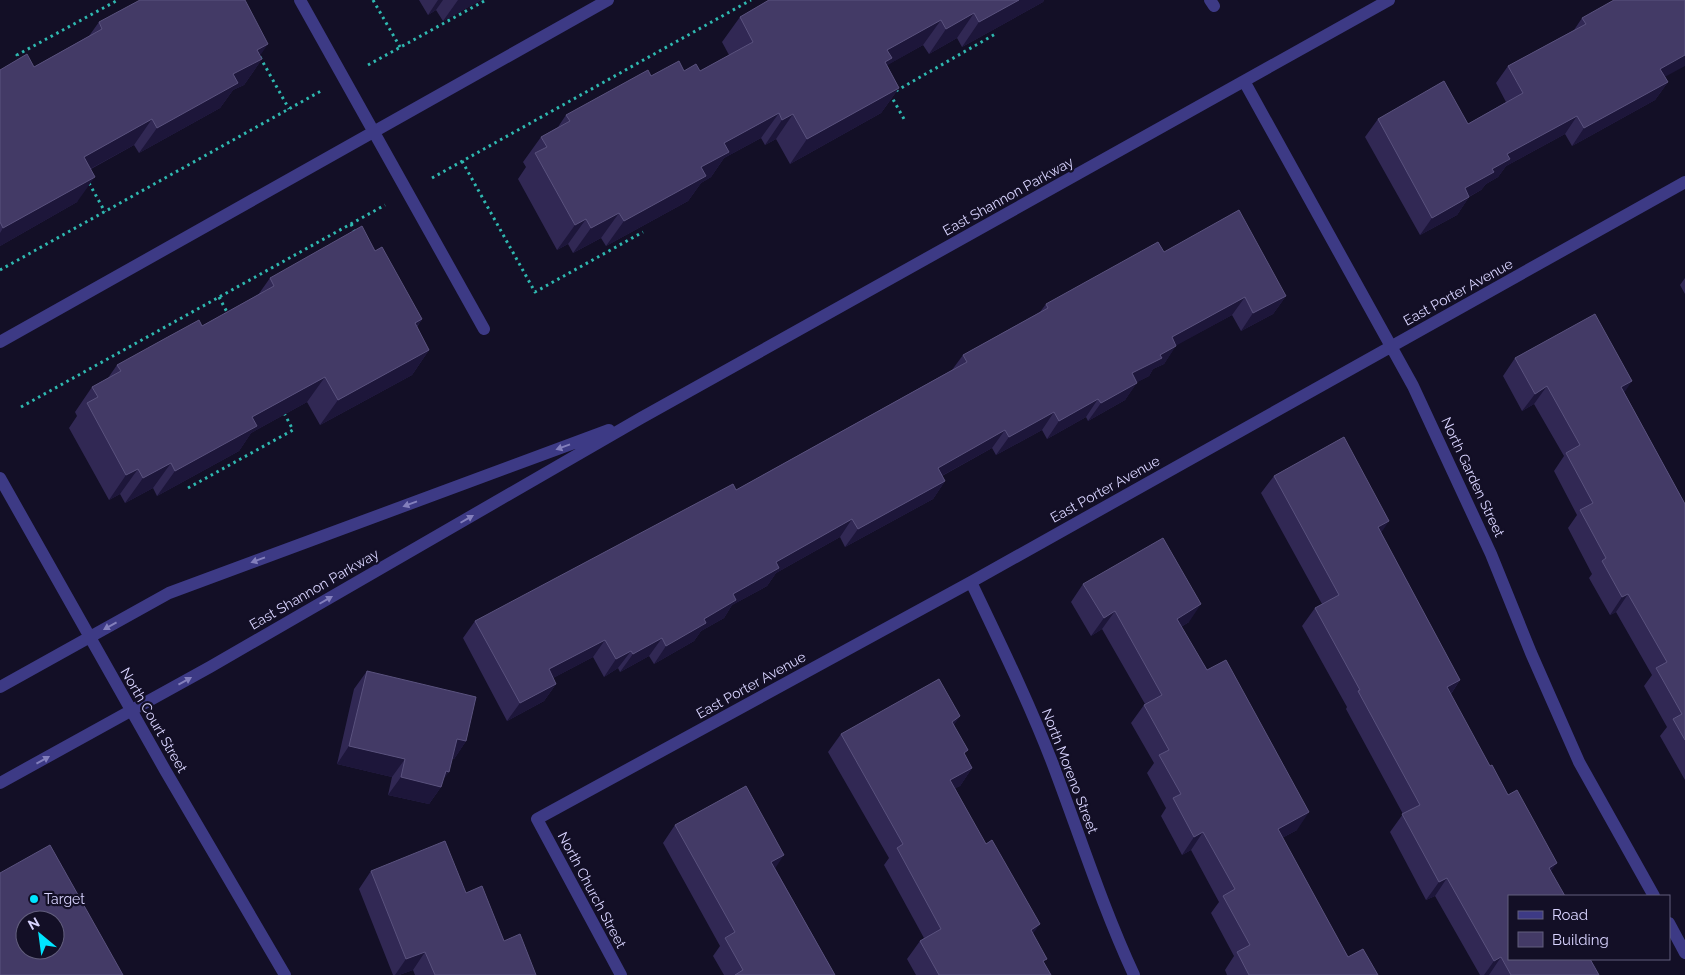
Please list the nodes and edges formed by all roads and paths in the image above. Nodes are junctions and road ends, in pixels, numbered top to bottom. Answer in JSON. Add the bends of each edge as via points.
{"nodes":[{"id":1,"x":118,"y":0,"type":"edge"},
{"id":2,"x":300,"y":0,"type":"edge"},
{"id":3,"x":373,"y":0,"type":"edge"},
{"id":4,"x":486,"y":0,"type":"edge"},
{"id":5,"x":608,"y":0,"type":"edge"},
{"id":6,"x":1389,"y":0,"type":"edge"},
{"id":7,"x":998,"y":33,"type":"edge"},
{"id":8,"x":400,"y":48,"type":"junction"},
{"id":9,"x":256,"y":50,"type":"edge"},
{"id":10,"x":22,"y":64,"type":"edge"},
{"id":11,"x":344,"y":78,"type":"junction"},
{"id":12,"x":1244,"y":81,"type":"junction"},
{"id":13,"x":885,"y":85,"type":"edge"},
{"id":14,"x":890,"y":94,"type":"junction"},
{"id":15,"x":289,"y":109,"type":"junction"},
{"id":16,"x":904,"y":119,"type":"dead end"},
{"id":17,"x":374,"y":132,"type":"junction"},
{"id":18,"x":462,"y":161,"type":"dead end"},
{"id":19,"x":85,"y":177,"type":"edge"},
{"id":20,"x":1685,"y":182,"type":"edge"},
{"id":21,"x":105,"y":212,"type":"junction"},
{"id":22,"x":351,"y":224,"type":"dead end"},
{"id":23,"x":643,"y":232,"type":"edge"},
{"id":24,"x":360,"y":240,"type":"edge"},
{"id":25,"x":0,"y":270,"type":"edge"},
{"id":26,"x":219,"y":297,"type":"dead end"},
{"id":27,"x":233,"y":322,"type":"edge"},
{"id":28,"x":484,"y":329,"type":"dead end"},
{"id":29,"x":0,"y":342,"type":"edge"},
{"id":30,"x":1392,"y":346,"type":"junction"},
{"id":31,"x":279,"y":405,"type":"edge"},
{"id":32,"x":641,"y":418,"type":"junction"},
{"id":33,"x":0,"y":478,"type":"edge"},
{"id":34,"x":188,"y":488,"type":"edge"},
{"id":35,"x":971,"y":582,"type":"junction"},
{"id":36,"x":89,"y":638,"type":"junction"},
{"id":37,"x":0,"y":687,"type":"edge"},
{"id":38,"x":131,"y":711,"type":"junction"},
{"id":39,"x":0,"y":783,"type":"edge"},
{"id":40,"x":537,"y":819,"type":"joint"},
{"id":41,"x":1653,"y":895,"type":"edge"},
{"id":42,"x":1670,"y":925,"type":"edge"},
{"id":43,"x":1685,"y":953,"type":"edge"},
{"id":44,"x":285,"y":975,"type":"edge"},
{"id":45,"x":621,"y":975,"type":"edge"},
{"id":46,"x":1134,"y":975,"type":"edge"}],
"edges":[{"from":1,"to":10,"type":"path","via":[[17,55]]},
{"from":2,"to":11,"type":"street"},
{"from":3,"to":8,"type":"path"},
{"from":4,"to":8,"type":"path"},
{"from":5,"to":17,"type":"street"},
{"from":6,"to":12,"type":"street","name":"East Shannon Parkway"},
{"from":7,"to":14,"type":"path"},
{"from":8,"to":11,"type":"path"},
{"from":9,"to":15,"type":"path"},
{"from":11,"to":15,"type":"path"},
{"from":11,"to":17,"type":"street"},
{"from":12,"to":30,"type":"street","name":"North Garden Street"},
{"from":12,"to":32,"type":"street","name":"East Shannon Parkway"},
{"from":13,"to":14,"type":"path"},
{"from":14,"to":16,"type":"path"},
{"from":15,"to":21,"type":"path"},
{"from":17,"to":28,"type":"street"},
{"from":17,"to":29,"type":"street"},
{"from":18,"to":23,"type":"path","via":[[535,292]]},
{"from":19,"to":21,"type":"path"},
{"from":20,"to":30,"type":"street","name":"East Porter Avenue"},
{"from":21,"to":25,"type":"path"},
{"from":22,"to":24,"type":"path"},
{"from":26,"to":27,"type":"path"},
{"from":30,"to":35,"type":"street","name":"East Porter Avenue"},
{"from":30,"to":41,"type":"street","name":"North Garden Street","via":[[1488,545],[1579,762]]},
{"from":31,"to":34,"type":"path","via":[[293,430]]},
{"from":32,"to":36,"type":"street","name":"East Shannon Parkway","one_way":true,"via":[[169,593]]},
{"from":38,"to":32,"type":"street","name":"East Shannon Parkway","one_way":true},
{"from":33,"to":36,"type":"street","name":"North Court Street"},
{"from":35,"to":40,"type":"street","name":"East Porter Avenue"},
{"from":35,"to":46,"type":"street","name":"North Moreno Street","via":[[1041,735],[1098,892]]},
{"from":36,"to":37,"type":"street","name":"East Shannon Parkway"},
{"from":36,"to":38,"type":"street","name":"North Court Street"},
{"from":39,"to":38,"type":"street","name":"East Shannon Parkway","one_way":true},
{"from":38,"to":44,"type":"street","name":"North Court Street"},
{"from":40,"to":45,"type":"street","name":"North Church Street"},
{"from":42,"to":43,"type":"street"}]}
